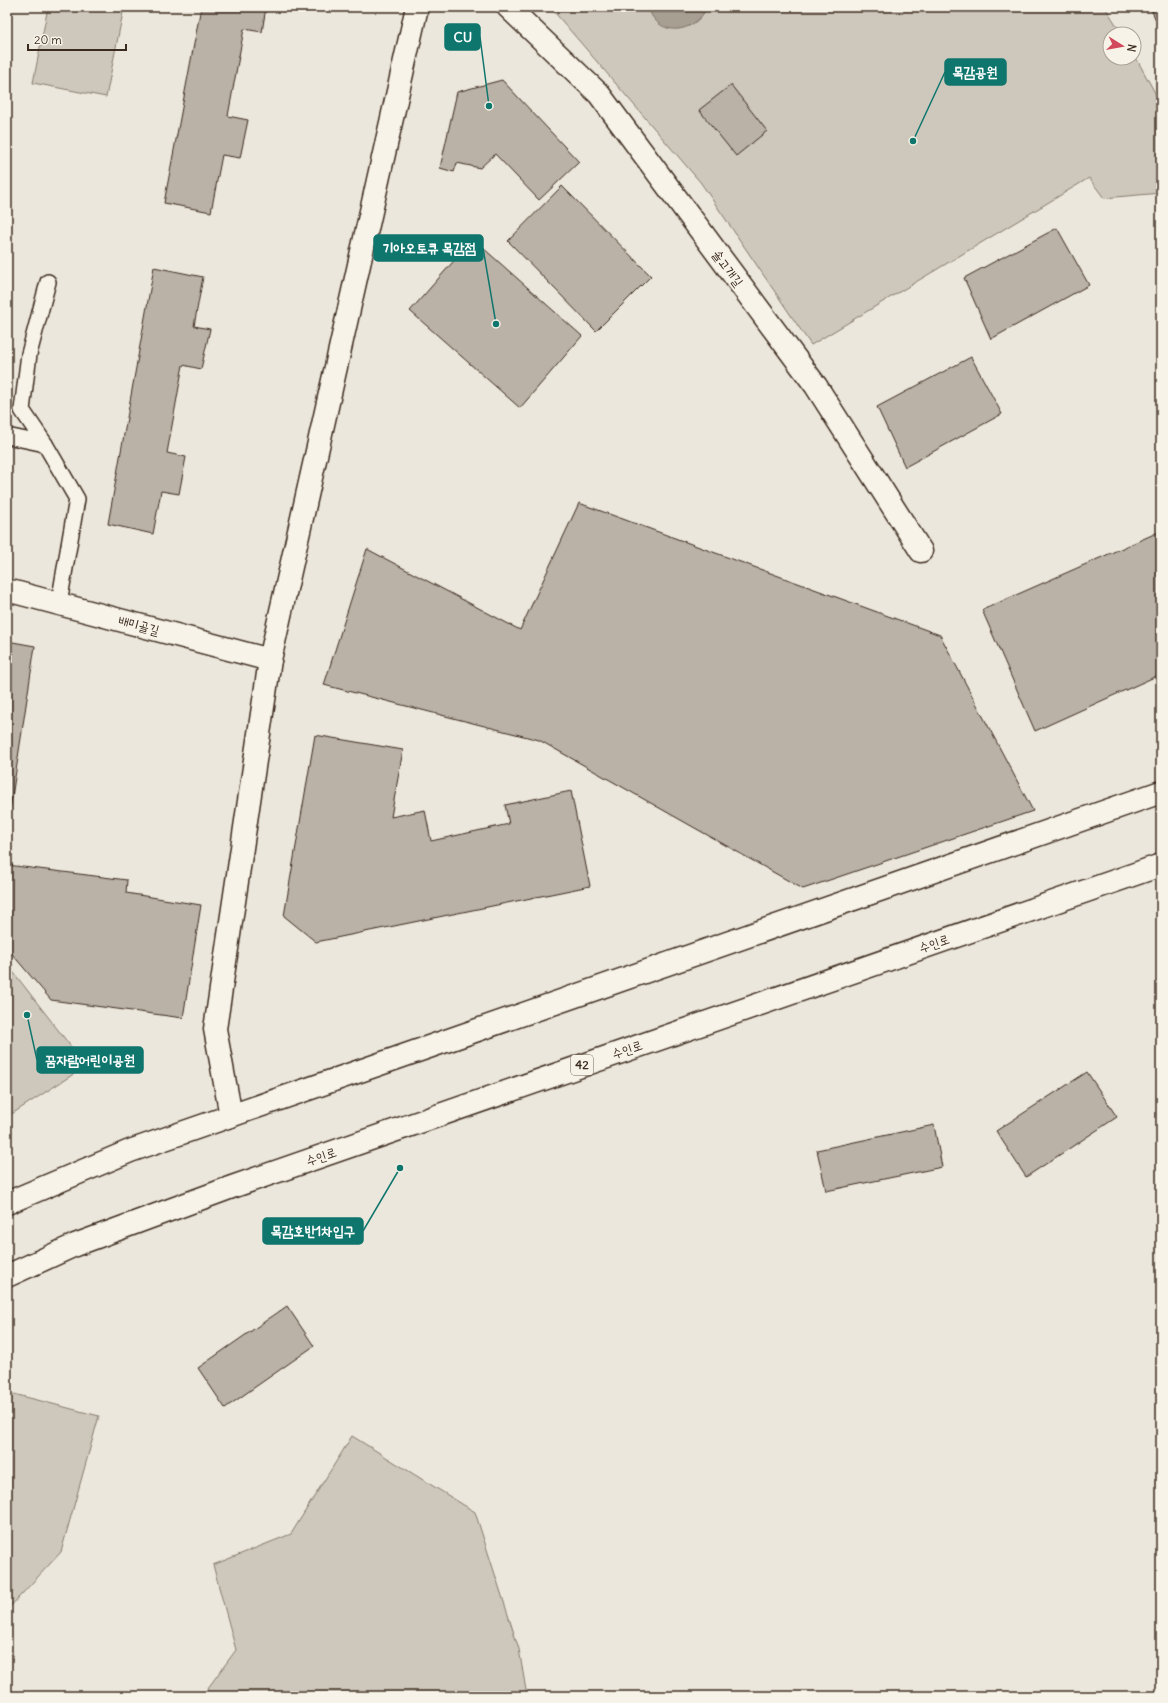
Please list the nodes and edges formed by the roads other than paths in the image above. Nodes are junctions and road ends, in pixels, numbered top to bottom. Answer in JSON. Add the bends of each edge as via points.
{"nodes":[{"id":1,"x":417,"y":7,"type":"edge"},
{"id":2,"x":508,"y":7,"type":"edge"},
{"id":3,"x":48,"y":282,"type":"dead end"},
{"id":4,"x":7,"y":436,"type":"edge"},
{"id":5,"x":45,"y":444,"type":"junction"},
{"id":6,"x":921,"y":551,"type":"dead end"},
{"id":7,"x":7,"y":590,"type":"edge"},
{"id":8,"x":59,"y":603,"type":"junction"},
{"id":9,"x":270,"y":660,"type":"junction"},
{"id":10,"x":1161,"y":792,"type":"edge"},
{"id":11,"x":1161,"y":865,"type":"edge"},
{"id":12,"x":231,"y":1116,"type":"junction"},
{"id":13,"x":7,"y":1203,"type":"edge"},
{"id":14,"x":7,"y":1276,"type":"edge"}],
"edges":[{"from":1,"to":9,"type":"main road"},
{"from":2,"to":6,"type":"main road","name":"솔고개길","via":[[599,94],[816,386]]},
{"from":3,"to":5,"type":"lane","via":[[29,354],[22,410]]},
{"from":4,"to":5,"type":"lane"},
{"from":5,"to":8,"type":"lane","via":[[77,500]]},
{"from":7,"to":8,"type":"main road","name":"배미골길"},
{"from":8,"to":9,"type":"main road","name":"배미골길"},
{"from":9,"to":12,"type":"main road","via":[[215,1029]]},
{"from":10,"to":12,"type":"main road"},
{"from":11,"to":14,"type":"main road","name":"수인로","number":"42","via":[[232,1187],[75,1245]]},
{"from":12,"to":13,"type":"main road","via":[[130,1151]]}]}
